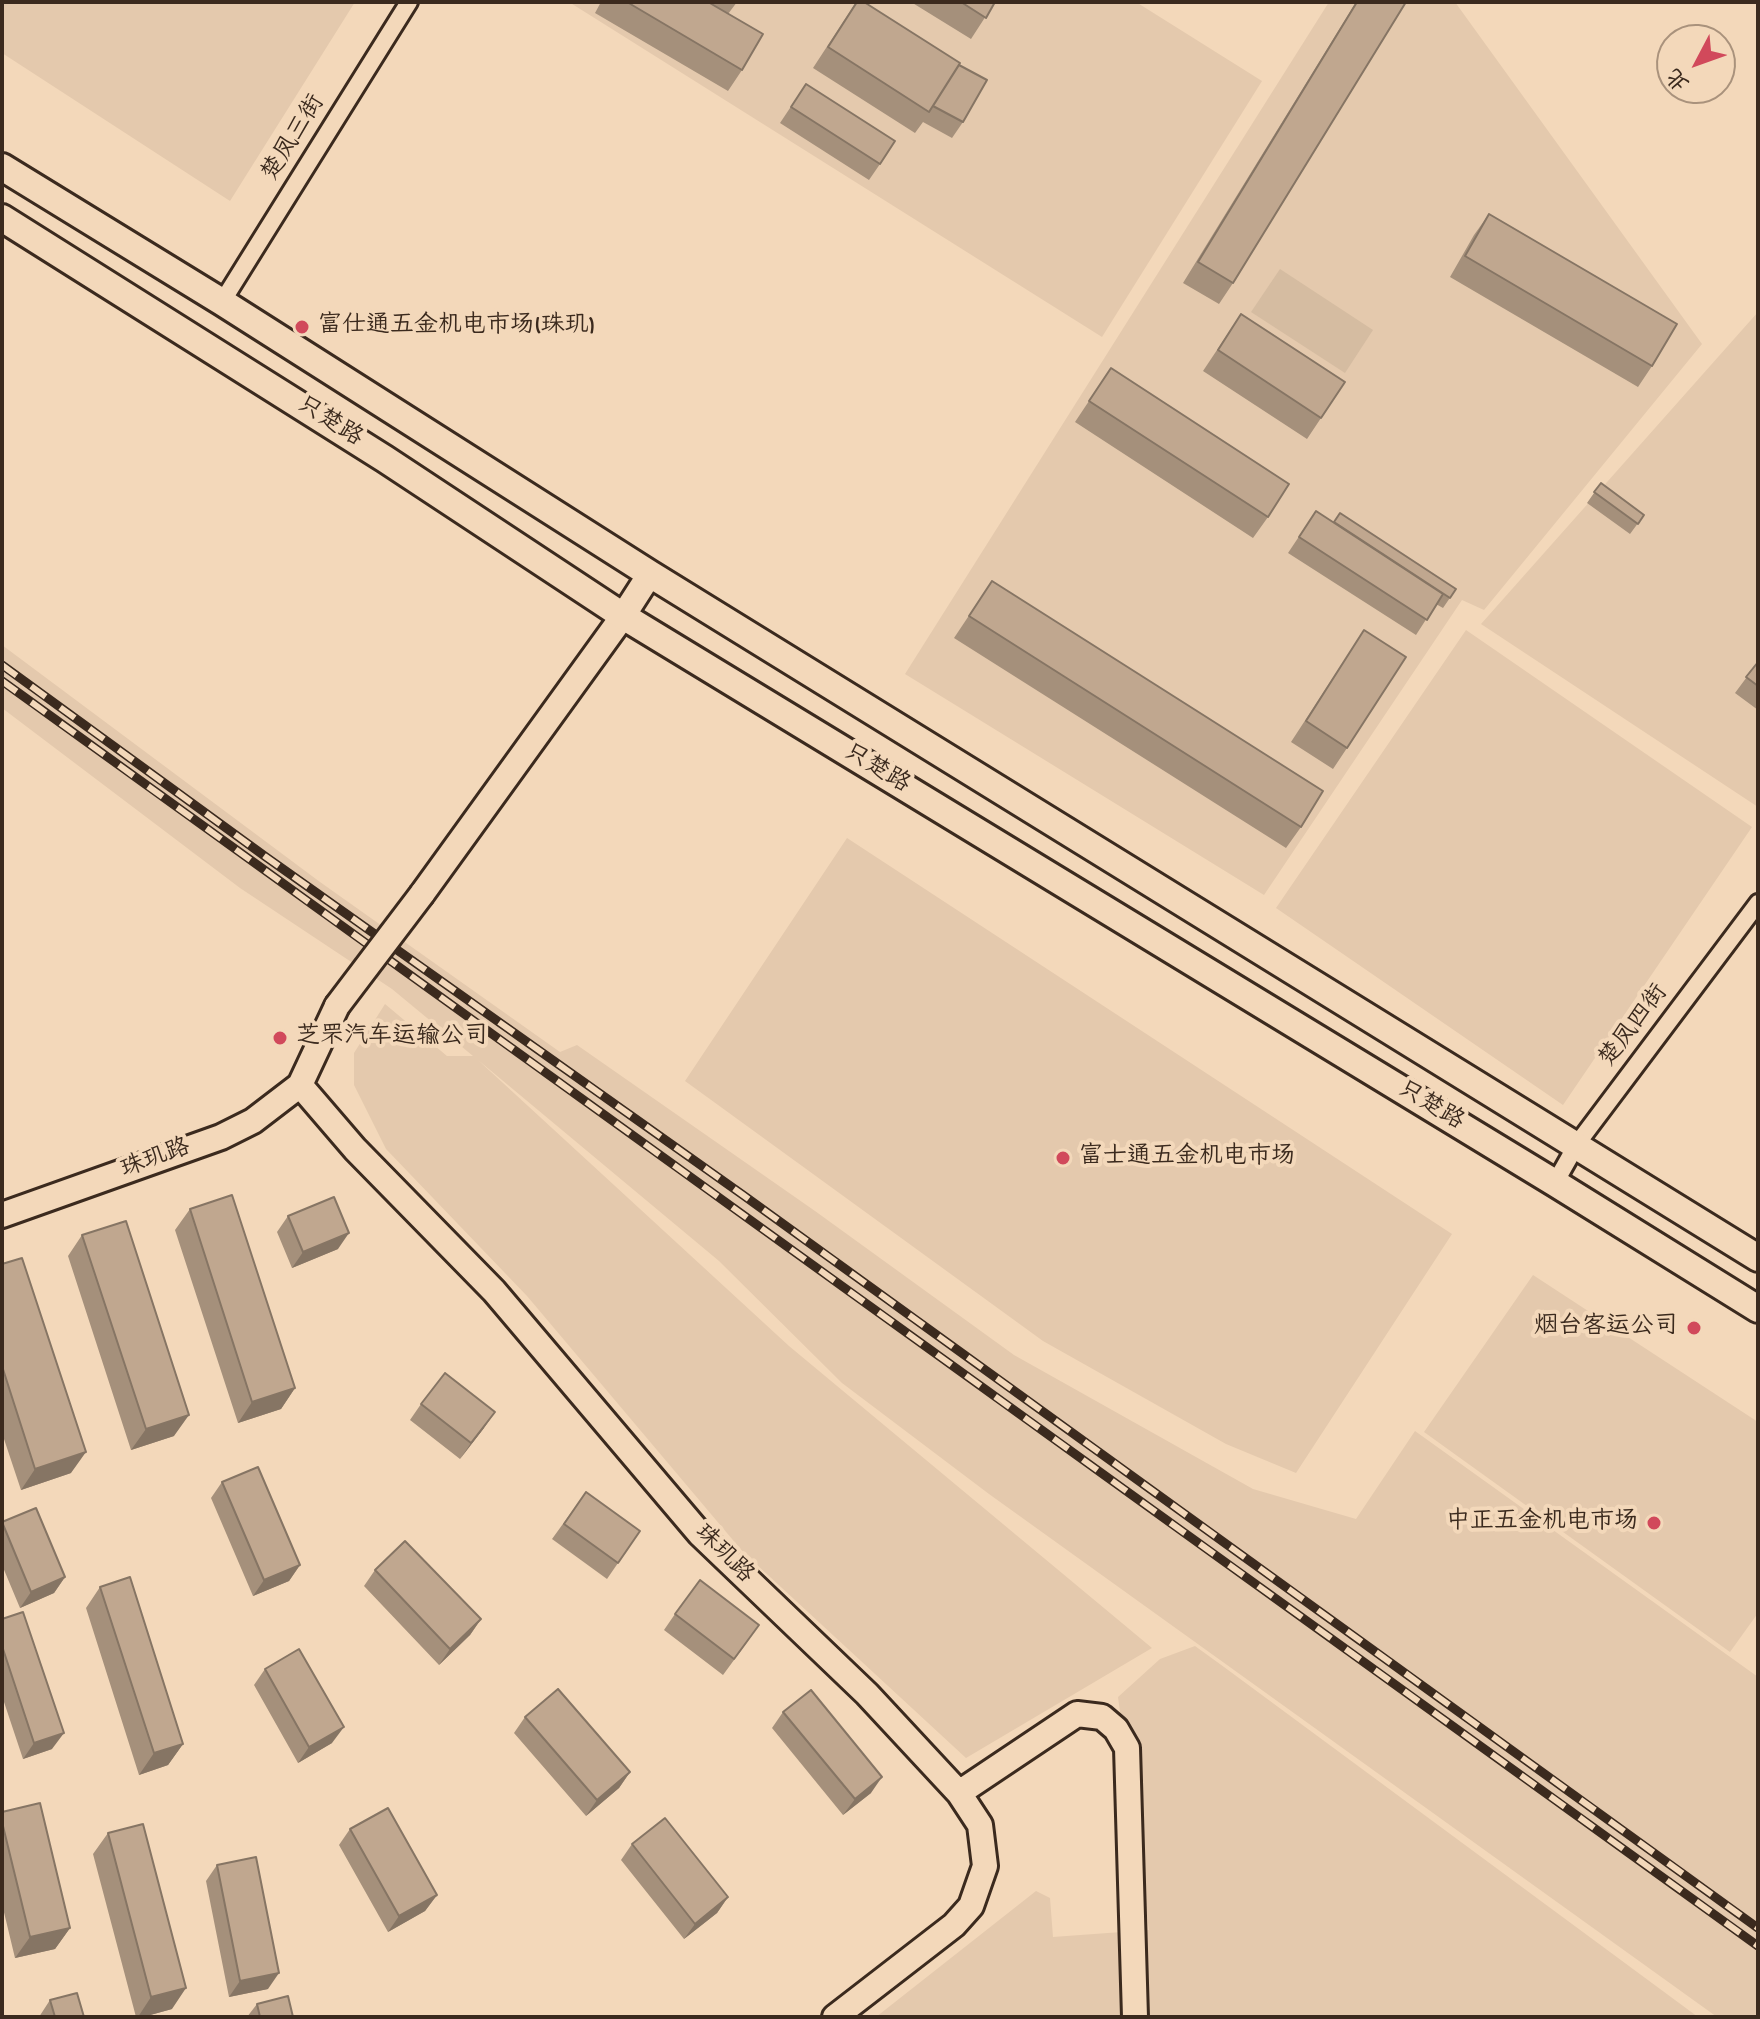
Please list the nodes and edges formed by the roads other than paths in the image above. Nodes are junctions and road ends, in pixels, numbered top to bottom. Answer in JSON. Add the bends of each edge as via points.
{"nodes":[{"id":1,"x":409,"y":2,"type":"edge"},
{"id":2,"x":2,"y":167,"type":"edge"},
{"id":3,"x":2,"y":218,"type":"edge"},
{"id":4,"x":222,"y":302,"type":"junction"},
{"id":5,"x":650,"y":574,"type":"junction"},
{"id":6,"x":623,"y":616,"type":"junction"},
{"id":7,"x":1758,"y":903,"type":"edge"},
{"id":8,"x":300,"y":1085,"type":"junction"},
{"id":9,"x":1577,"y":1144,"type":"junction"},
{"id":10,"x":1555,"y":1183,"type":"junction"},
{"id":11,"x":2,"y":1215,"type":"edge"},
{"id":12,"x":1758,"y":1258,"type":"edge"},
{"id":13,"x":1758,"y":1309,"type":"edge"},
{"id":14,"x":959,"y":1793,"type":"junction"},
{"id":15,"x":835,"y":2017,"type":"edge"},
{"id":16,"x":1135,"y":2017,"type":"edge"}],
"edges":[{"from":1,"to":4,"type":"street","name":"楚凤三街"},
{"from":2,"to":4,"type":"main road","name":"只楚路"},
{"from":3,"to":6,"type":"main road","name":"只楚路"},
{"from":4,"to":5,"type":"main road","name":"只楚路"},
{"from":5,"to":6,"type":"street","name":"珠玑路"},
{"from":5,"to":9,"type":"main road","name":"只楚路"},
{"from":6,"to":8,"type":"street","name":"珠玑路","bridge":true,"via":[[337,1006]]},
{"from":6,"to":10,"type":"main road","name":"只楚路"},
{"from":7,"to":9,"type":"street","name":"楚凤四街"},
{"from":8,"to":11,"type":"street","name":"珠玑路","via":[[262,1116],[221,1137]]},
{"from":8,"to":14,"type":"street","name":"珠玑路","via":[[494,1291],[700,1534],[867,1694]]},
{"from":9,"to":10,"type":"street","name":"楚凤四街"},
{"from":9,"to":12,"type":"main road","name":"只楚路"},
{"from":10,"to":13,"type":"main road","name":"只楚路"},
{"from":14,"to":15,"type":"street","name":"珠玑路","via":[[980,1825],[984,1843],[985,1866],[971,1906]]},
{"from":14,"to":16,"type":"street","via":[[1077,1714],[1102,1717],[1116,1729],[1127,1748]]}]}
